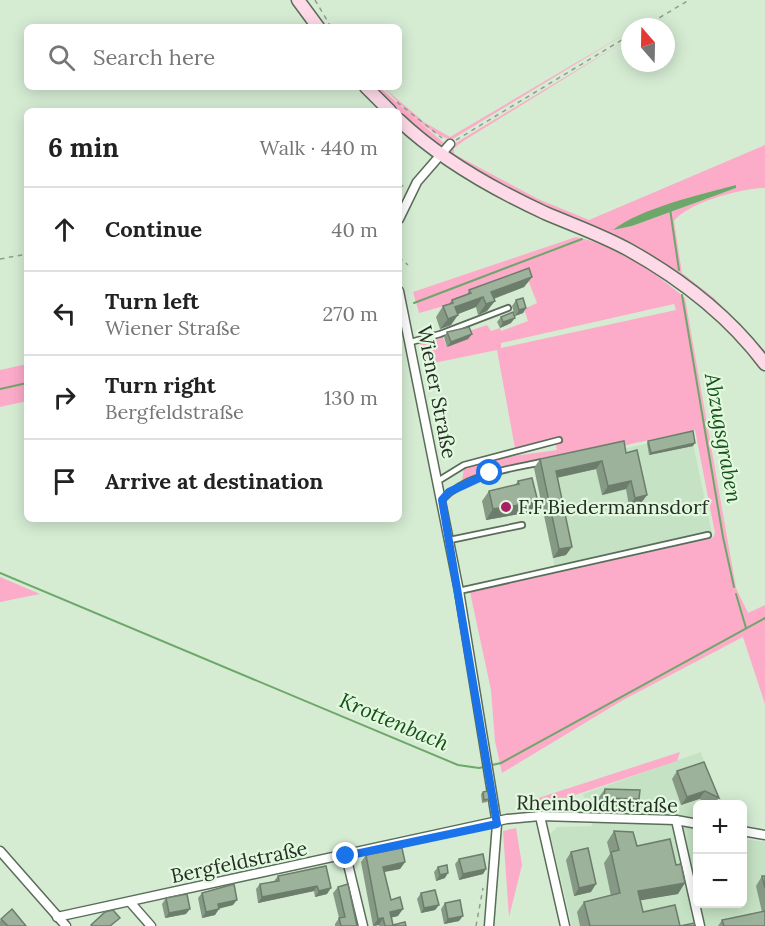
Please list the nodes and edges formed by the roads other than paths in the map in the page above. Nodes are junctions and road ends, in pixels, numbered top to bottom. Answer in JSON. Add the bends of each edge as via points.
{"nodes":[{"id":1,"x":298,"y":0,"type":"edge"},
{"id":2,"x":316,"y":24,"type":"edge"},
{"id":3,"x":370,"y":90,"type":"edge"},
{"id":4,"x":392,"y":106,"type":"edge"},
{"id":5,"x":402,"y":122,"type":"edge"},
{"id":6,"x":450,"y":144,"type":"road end"},
{"id":7,"x":439,"y":153,"type":"junction"},
{"id":8,"x":402,"y":212,"type":"edge"},
{"id":9,"x":402,"y":304,"type":"edge"},
{"id":10,"x":508,"y":308,"type":"dead end"},
{"id":11,"x":411,"y":342,"type":"junction"},
{"id":12,"x":765,"y":364,"type":"edge"},
{"id":13,"x":559,"y":440,"type":"dead end"},
{"id":14,"x":545,"y":461,"type":"edge"},
{"id":15,"x":438,"y":481,"type":"junction"},
{"id":16,"x":442,"y":500,"type":"junction"},
{"id":17,"x":522,"y":525,"type":"dead end"},
{"id":18,"x":708,"y":535,"type":"dead end"},
{"id":19,"x":450,"y":540,"type":"junction"},
{"id":20,"x":459,"y":591,"type":"junction"},
{"id":21,"x":540,"y":816,"type":"junction"},
{"id":22,"x":676,"y":820,"type":"junction"},
{"id":23,"x":693,"y":823,"type":"edge"},
{"id":24,"x":497,"y":824,"type":"junction"},
{"id":25,"x":747,"y":832,"type":"edge"},
{"id":26,"x":765,"y":835,"type":"edge"},
{"id":27,"x":0,"y":851,"type":"edge"},
{"id":28,"x":346,"y":856,"type":"junction"},
{"id":29,"x":130,"y":902,"type":"junction"},
{"id":30,"x":57,"y":917,"type":"junction"},
{"id":31,"x":66,"y":926,"type":"edge"},
{"id":32,"x":151,"y":926,"type":"edge"},
{"id":33,"x":363,"y":926,"type":"edge"},
{"id":34,"x":489,"y":926,"type":"edge"},
{"id":35,"x":565,"y":926,"type":"edge"},
{"id":36,"x":700,"y":926,"type":"edge"}],
"edges":[{"from":1,"to":2,"type":"main road"},
{"from":3,"to":4,"type":"main road"},
{"from":5,"to":7,"type":"main road"},
{"from":6,"to":7,"type":"street"},
{"from":7,"to":8,"type":"street","via":[[412,188]]},
{"from":7,"to":12,"type":"main road","via":[[499,190],[607,239],[662,269],[717,312]]},
{"from":9,"to":11,"type":"street","name":"Wiener Straße"},
{"from":10,"to":11,"type":"lane"},
{"from":11,"to":15,"type":"street","name":"Wiener Straße"},
{"from":13,"to":15,"type":"lane","via":[[464,465]]},
{"from":14,"to":16,"type":"lane","via":[[490,473],[449,492]]},
{"from":15,"to":16,"type":"street","name":"Wiener Straße"},
{"from":16,"to":19,"type":"street","name":"Wiener Straße"},
{"from":17,"to":19,"type":"lane"},
{"from":18,"to":20,"type":"lane"},
{"from":19,"to":20,"type":"street","name":"Wiener Straße"},
{"from":20,"to":24,"type":"street","name":"Wiener Straße"},
{"from":21,"to":22,"type":"street","name":"Rheinboldtstraße"},
{"from":21,"to":24,"type":"street","name":"Rheinboldtstraße","via":[[507,819]]},
{"from":21,"to":35,"type":"street"},
{"from":22,"to":23,"type":"street","name":"Rheinboldtstraße"},
{"from":22,"to":36,"type":"street"},
{"from":24,"to":28,"type":"street","name":"Bergfeldstraße"},
{"from":24,"to":34,"type":"street","name":"Wiener Straße"},
{"from":25,"to":26,"type":"street"},
{"from":27,"to":30,"type":"street"},
{"from":28,"to":29,"type":"street","name":"Bergfeldstraße"},
{"from":28,"to":33,"type":"street"},
{"from":29,"to":30,"type":"street","name":"Bergfeldstraße"},
{"from":29,"to":32,"type":"street"},
{"from":30,"to":31,"type":"street"}]}
